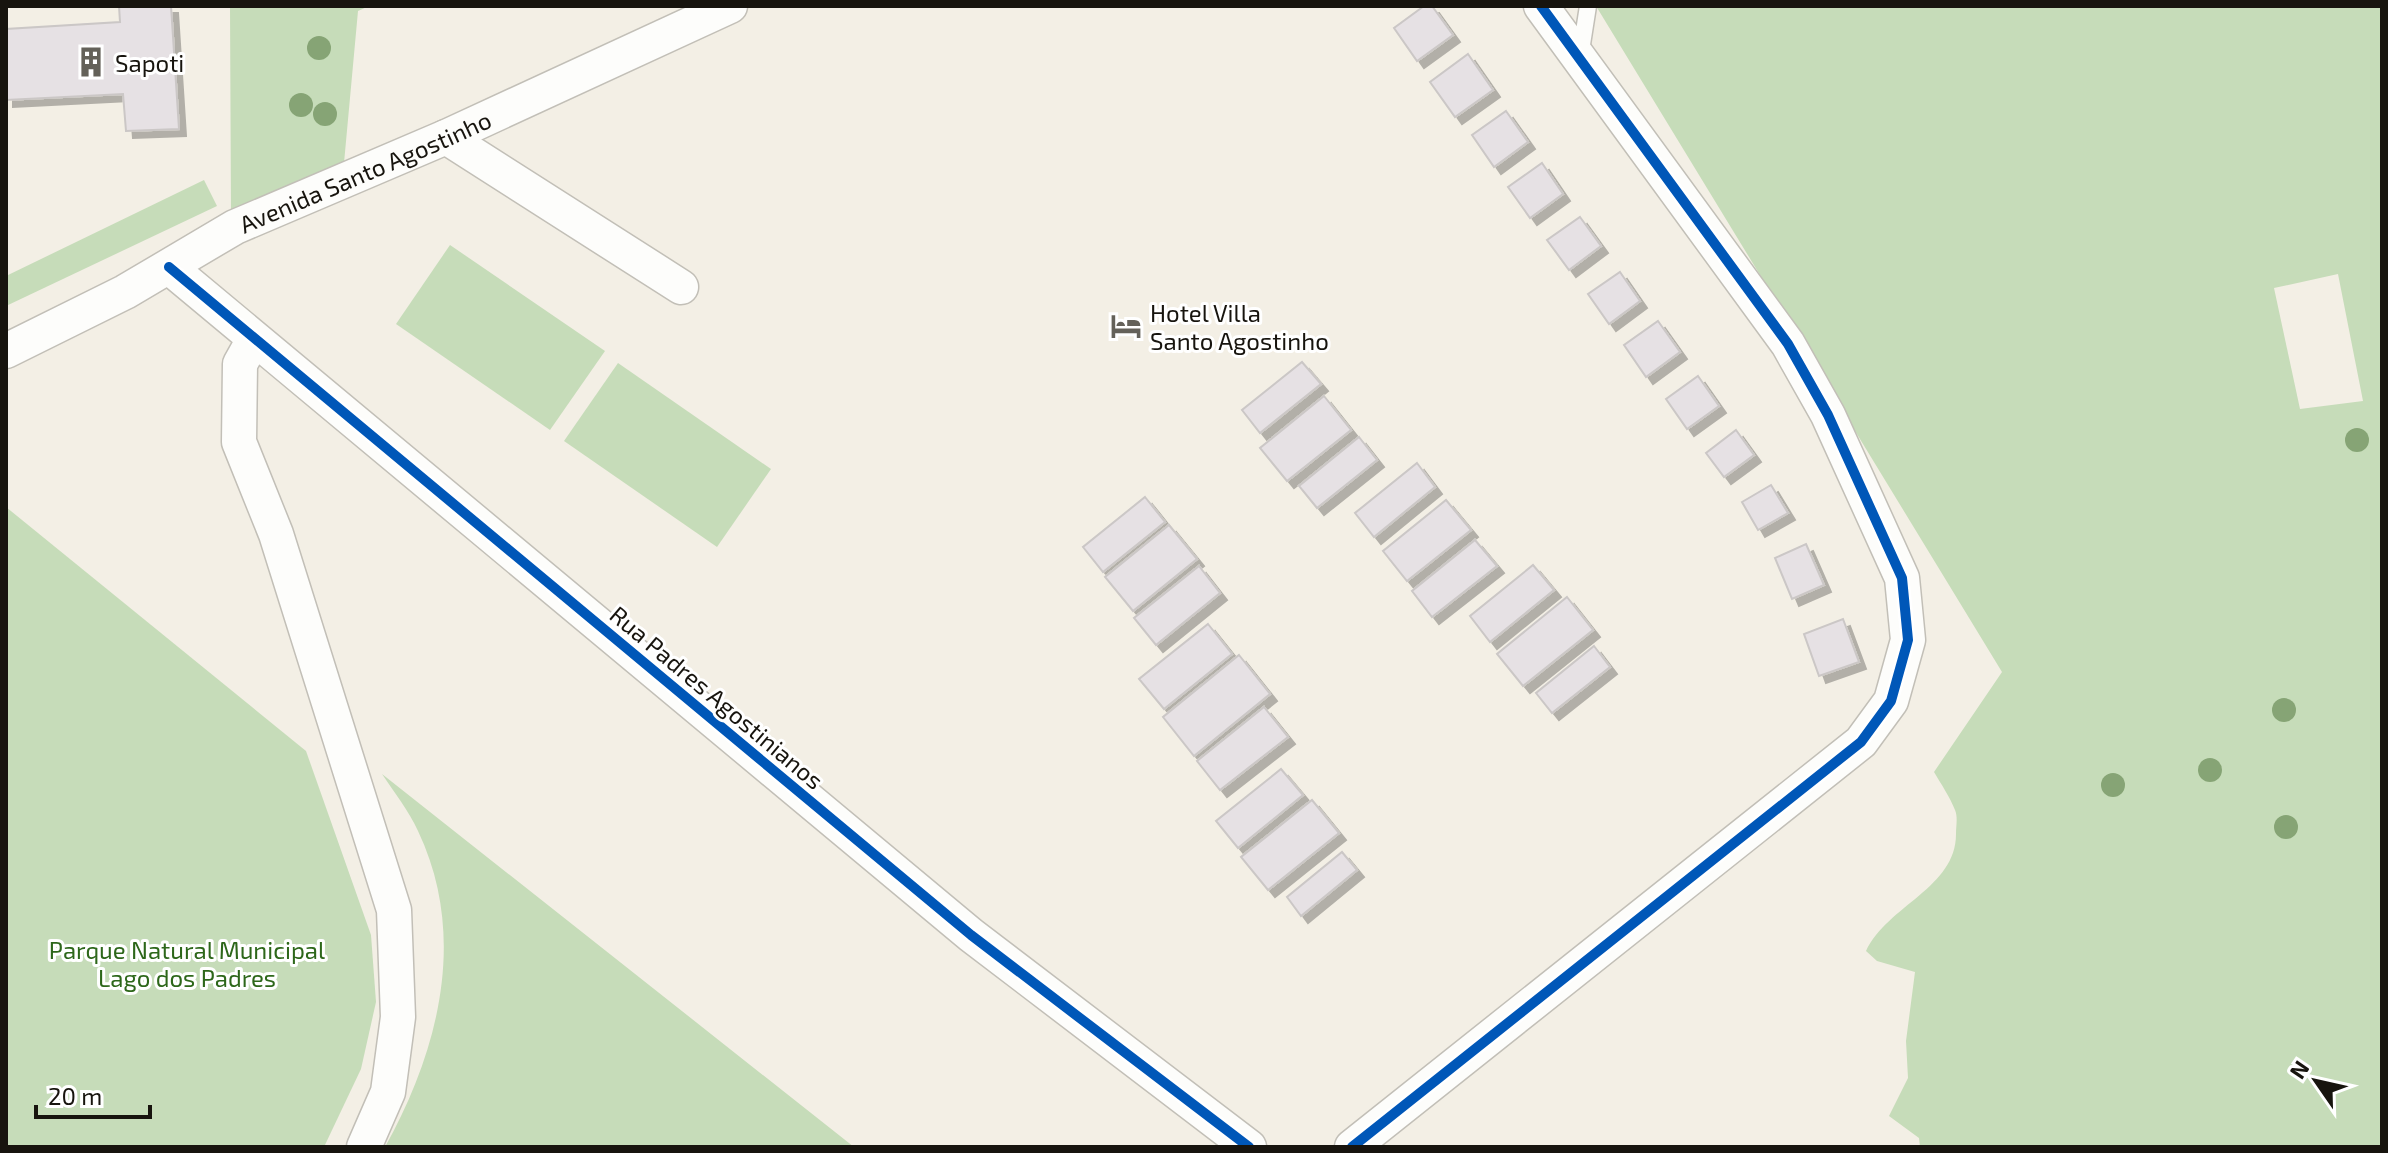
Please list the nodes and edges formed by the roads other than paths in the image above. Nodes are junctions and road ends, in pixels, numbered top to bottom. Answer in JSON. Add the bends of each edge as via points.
{"nodes":[{"id":1,"x":730,"y":6,"type":"edge"},
{"id":2,"x":1541,"y":6,"type":"edge"},
{"id":3,"x":1588,"y":6,"type":"edge"},
{"id":4,"x":1579,"y":58,"type":"junction"},
{"id":5,"x":446,"y":137,"type":"junction"},
{"id":6,"x":169,"y":267,"type":"junction"},
{"id":7,"x":681,"y":287,"type":"dead end"},
{"id":8,"x":254,"y":339,"type":"junction"},
{"id":9,"x":6,"y":351,"type":"edge"},
{"id":10,"x":364,"y":1147,"type":"edge"},
{"id":11,"x":1249,"y":1147,"type":"edge"},
{"id":12,"x":1352,"y":1147,"type":"edge"}],
"edges":[{"from":1,"to":5,"type":"street","name":"Avenida Santo Agostinho"},
{"from":2,"to":4,"type":"street"},
{"from":3,"to":4,"type":"lane"},
{"from":4,"to":12,"type":"street","via":[[1788,344],[1828,415],[1902,578],[1908,640],[1891,701],[1861,742]]},
{"from":5,"to":6,"type":"street","name":"Avenida Santo Agostinho","via":[[235,227]]},
{"from":5,"to":7,"type":"street"},
{"from":6,"to":8,"type":"street","name":"Rua Padres Agostinianos"},
{"from":6,"to":9,"type":"street","name":"Avenida Santo Agostinho"},
{"from":8,"to":10,"type":"street","via":[[240,364],[239,442],[276,534],[394,910],[398,1017],[388,1092]]},
{"from":8,"to":11,"type":"street","name":"Rua Padres Agostinianos","via":[[971,935]]}]}
